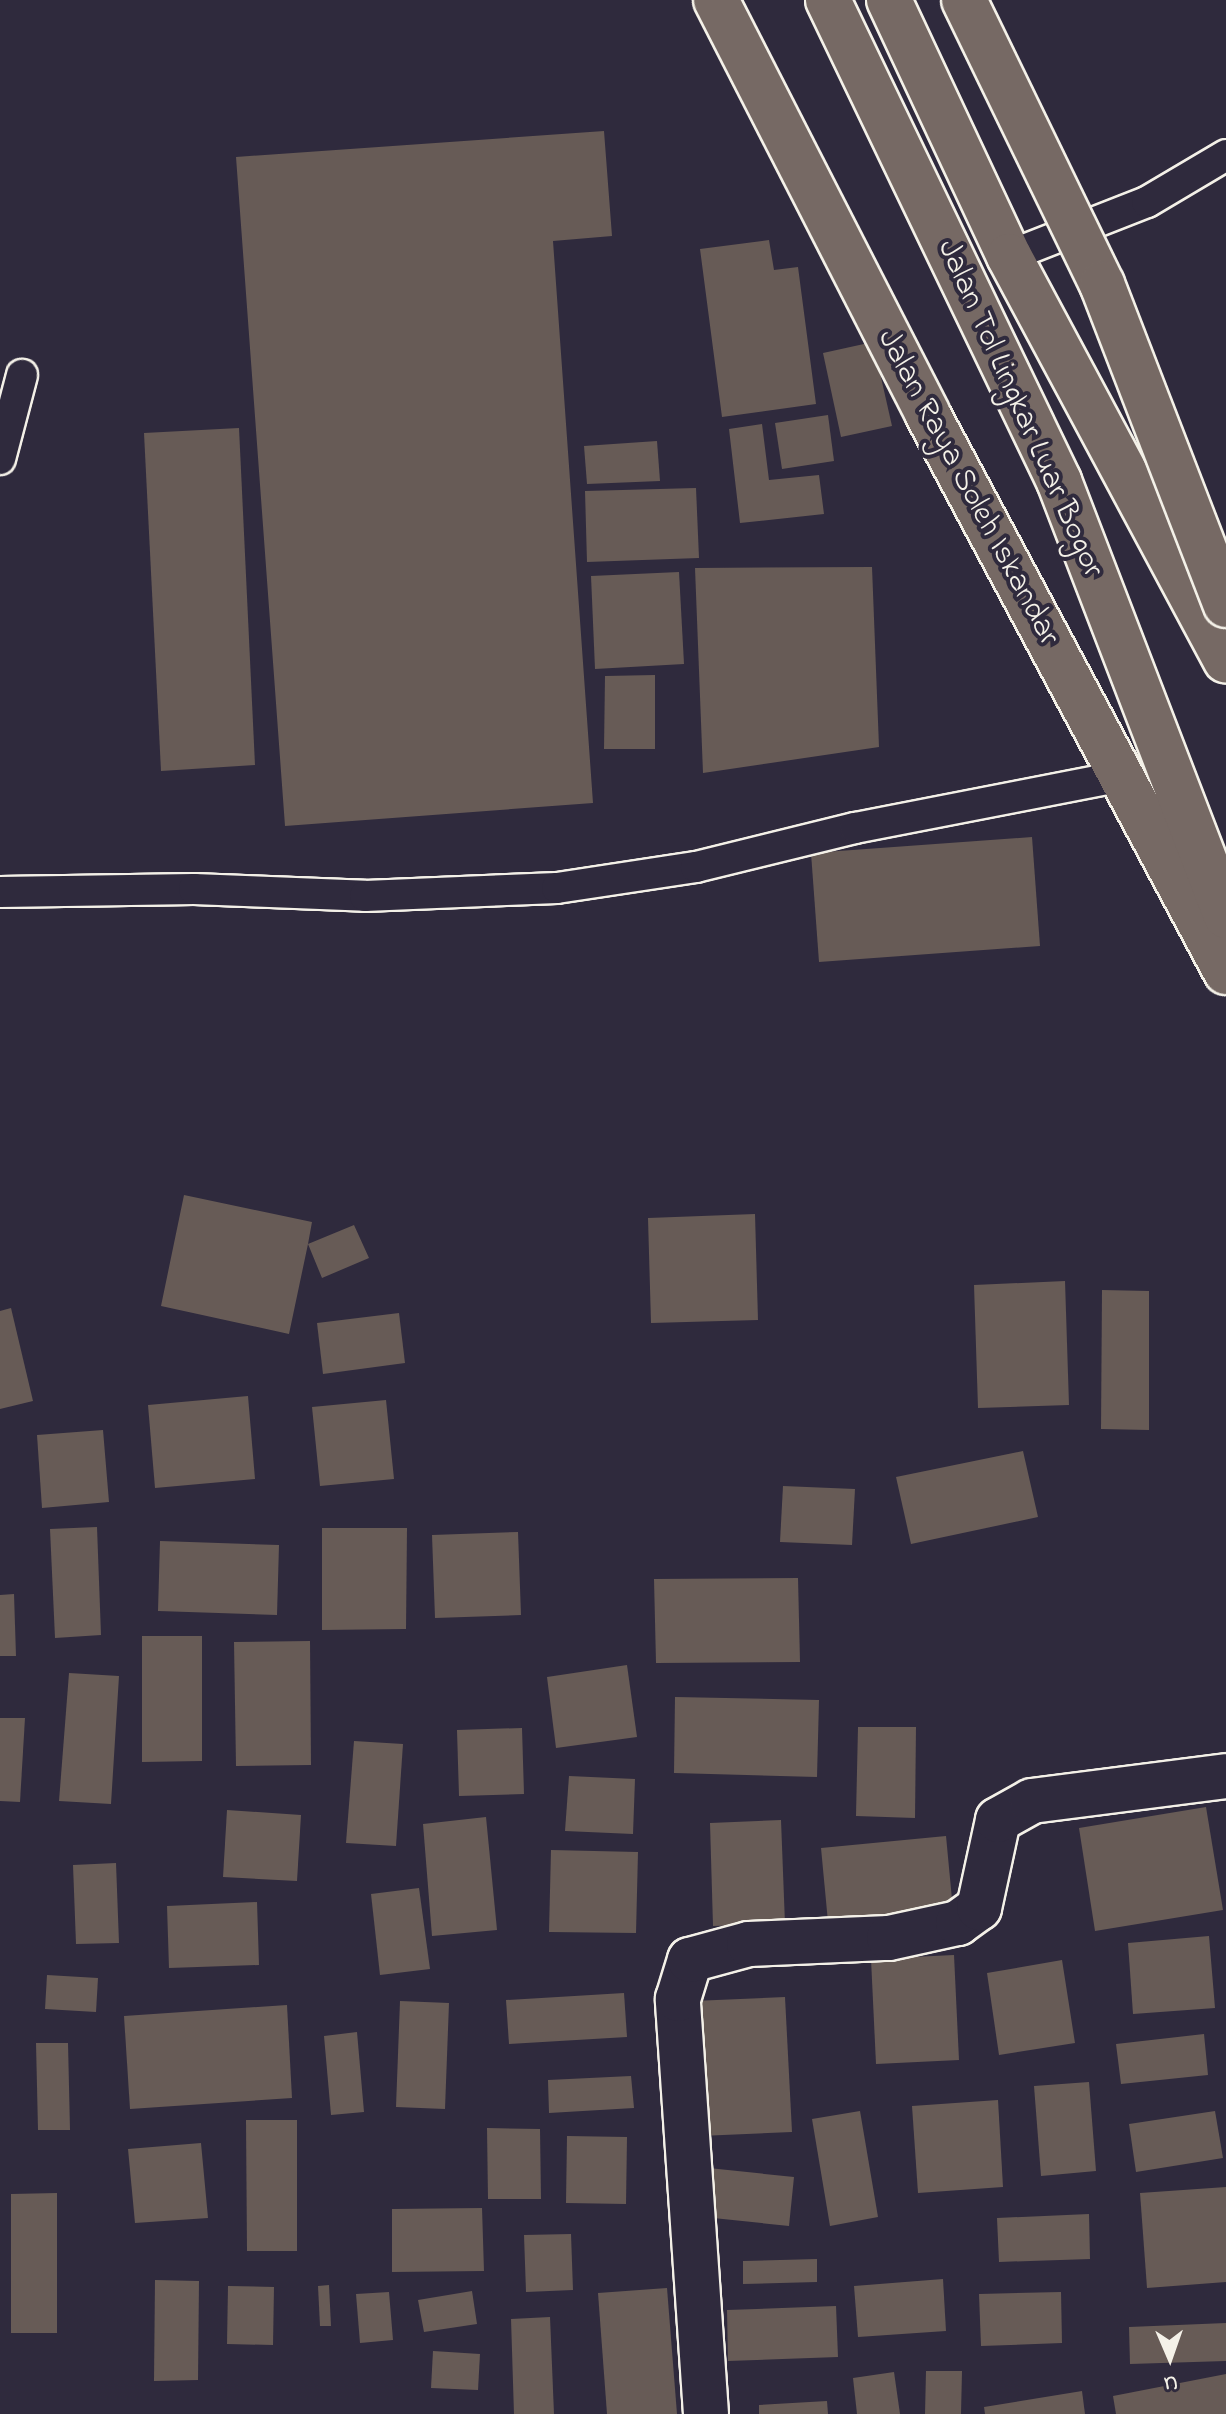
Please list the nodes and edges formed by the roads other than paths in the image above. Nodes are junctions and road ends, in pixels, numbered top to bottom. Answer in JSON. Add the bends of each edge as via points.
{"nodes":[{"id":1,"x":716,"y":0,"type":"edge"},
{"id":2,"x":828,"y":0,"type":"edge"},
{"id":3,"x":889,"y":0,"type":"edge"},
{"id":4,"x":964,"y":0,"type":"edge"},
{"id":5,"x":1226,"y":155,"type":"edge"},
{"id":6,"x":1009,"y":256,"type":"junction"},
{"id":7,"x":22,"y":375,"type":"dead end"},
{"id":8,"x":0,"y":459,"type":"edge"},
{"id":9,"x":1226,"y":565,"type":"edge"},
{"id":10,"x":1176,"y":569,"type":"junction"},
{"id":11,"x":1226,"y":605,"type":"edge"},
{"id":12,"x":1226,"y":660,"type":"edge"},
{"id":13,"x":1118,"y":777,"type":"junction"},
{"id":14,"x":0,"y":892,"type":"edge"},
{"id":15,"x":1226,"y":916,"type":"edge"},
{"id":16,"x":1226,"y":972,"type":"edge"},
{"id":17,"x":1226,"y":1776,"type":"edge"},
{"id":18,"x":706,"y":2414,"type":"edge"}],
"edges":[{"from":1,"to":13,"type":"highway","name":"Jalan Raya Soleh Iskandar"},
{"from":2,"to":15,"type":"highway","name":"Jalan Tol Lingkar Luar Bogor","via":[[1059,481]]},
{"from":3,"to":6,"type":"highway"},
{"from":4,"to":11,"type":"highway","bridge":true,"via":[[1102,284]]},
{"from":5,"to":6,"type":"lane","via":[[1147,202]]},
{"from":6,"to":10,"type":"highway"},
{"from":7,"to":8,"type":"lane"},
{"from":9,"to":10,"type":"lane"},
{"from":10,"to":12,"type":"highway"},
{"from":13,"to":14,"type":"lane","via":[[855,828],[696,867],[557,888],[365,896],[194,889]]},
{"from":13,"to":16,"type":"highway","name":"Jalan Raya Soleh Iskandar"},
{"from":17,"to":18,"type":"street","via":[[1032,1801],[998,1820],[979,1908],[958,1923],[889,1938],[749,1944],[690,1960],[678,1999]]}]}
